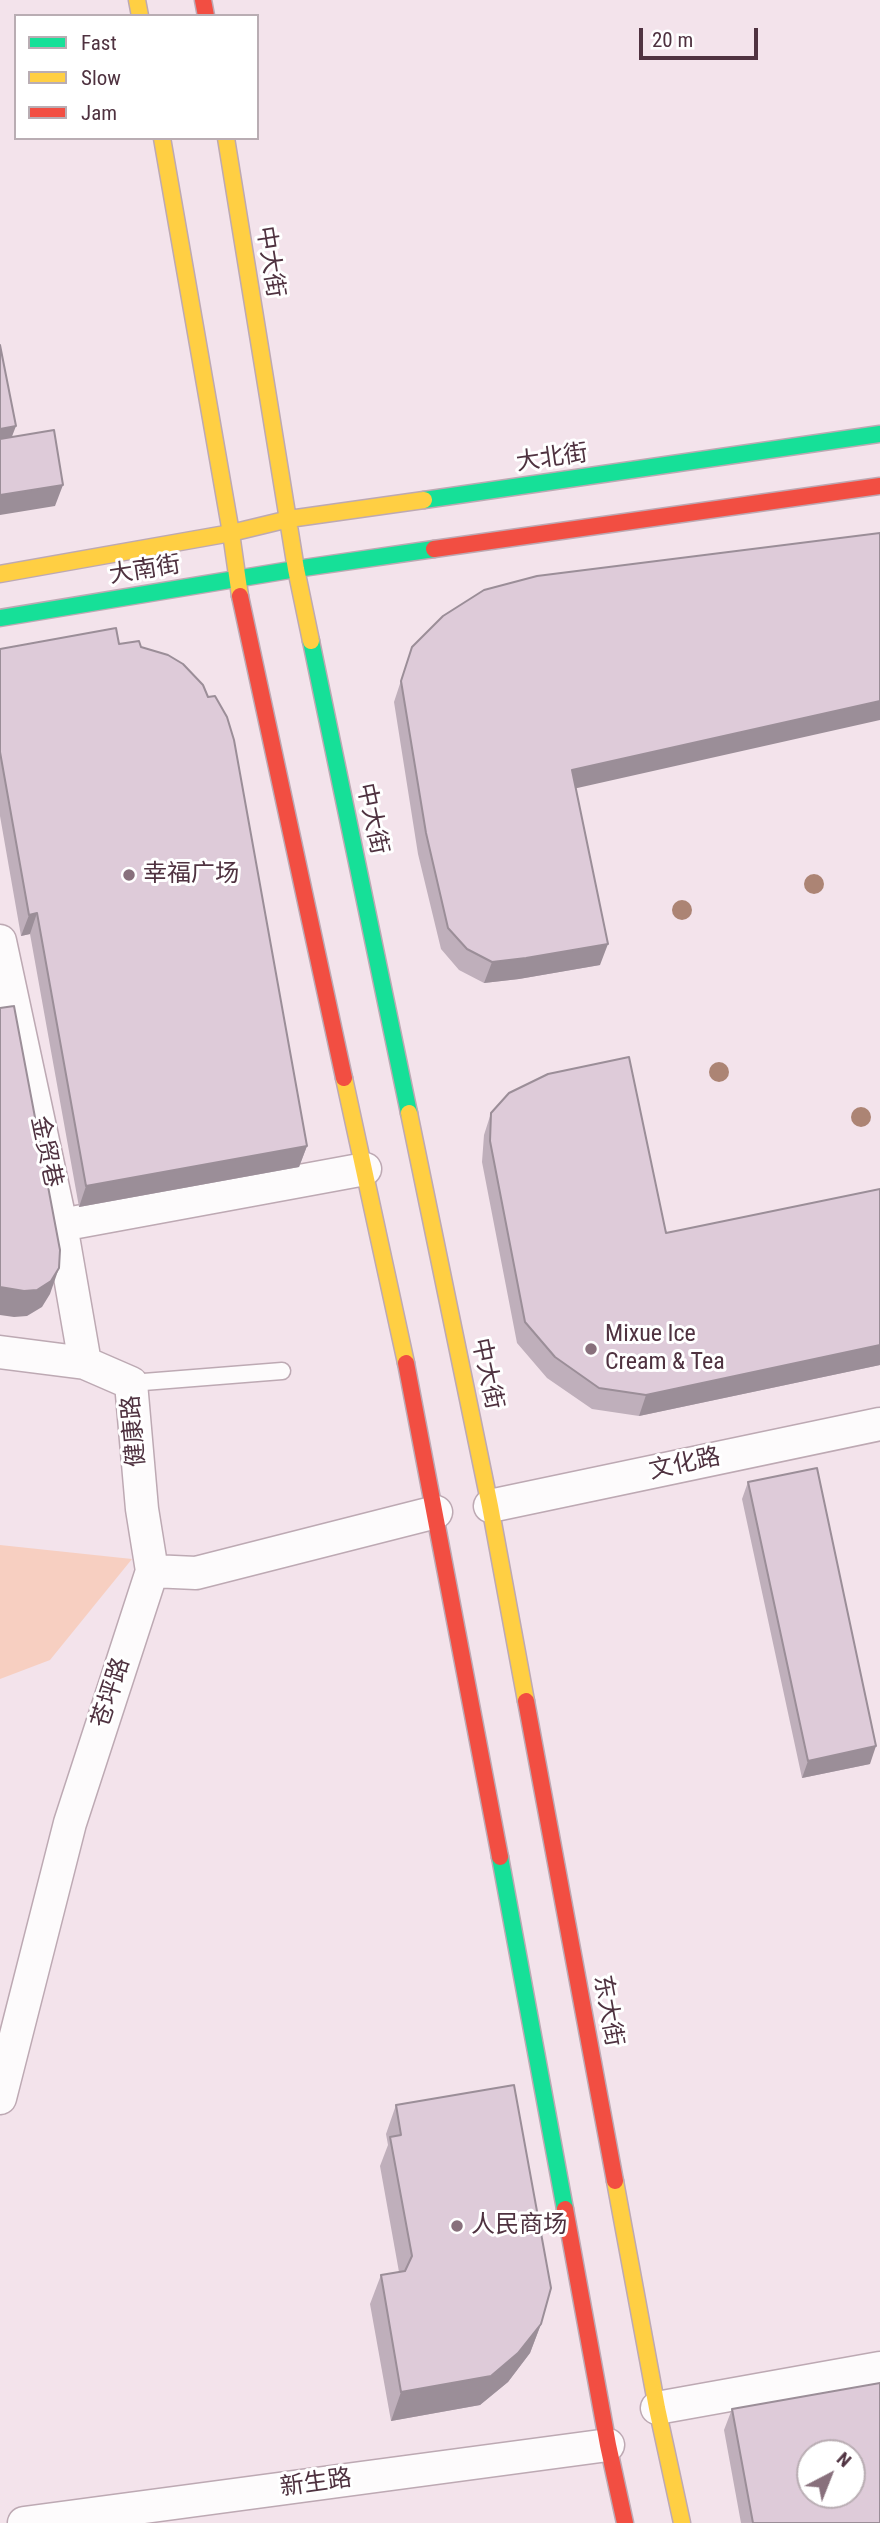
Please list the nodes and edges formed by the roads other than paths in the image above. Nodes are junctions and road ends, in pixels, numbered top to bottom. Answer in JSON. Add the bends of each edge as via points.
{"nodes":[{"id":1,"x":162,"y":140,"type":"edge"},
{"id":2,"x":226,"y":140,"type":"edge"},
{"id":3,"x":880,"y":434,"type":"edge"},
{"id":4,"x":880,"y":486,"type":"edge"},
{"id":5,"x":289,"y":520,"type":"junction"},
{"id":6,"x":230,"y":533,"type":"junction"},
{"id":7,"x":296,"y":569,"type":"junction"},
{"id":8,"x":0,"y":574,"type":"edge"},
{"id":9,"x":236,"y":579,"type":"junction"},
{"id":10,"x":0,"y":618,"type":"edge"},
{"id":11,"x":0,"y":941,"type":"edge"},
{"id":12,"x":365,"y":1169,"type":"junction"},
{"id":13,"x":61,"y":1225,"type":"junction"},
{"id":14,"x":0,"y":1352,"type":"edge"},
{"id":15,"x":85,"y":1363,"type":"junction"},
{"id":16,"x":282,"y":1371,"type":"dead end"},
{"id":17,"x":131,"y":1383,"type":"junction"},
{"id":18,"x":880,"y":1424,"type":"edge"},
{"id":19,"x":490,"y":1506,"type":"junction"},
{"id":20,"x":436,"y":1512,"type":"junction"},
{"id":21,"x":152,"y":1571,"type":"junction"},
{"id":22,"x":0,"y":2098,"type":"edge"},
{"id":23,"x":880,"y":2368,"type":"edge"},
{"id":24,"x":657,"y":2408,"type":"junction"},
{"id":25,"x":608,"y":2445,"type":"junction"},
{"id":26,"x":24,"y":2523,"type":"edge"},
{"id":27,"x":625,"y":2523,"type":"edge"},
{"id":28,"x":682,"y":2523,"type":"edge"}],
"edges":[{"from":1,"to":6,"type":"main road"},
{"from":2,"to":5,"type":"main road","name":"中大街"},
{"from":3,"to":5,"type":"main road","name":"大北街"},
{"from":4,"to":7,"type":"main road"},
{"from":5,"to":6,"type":"main road","name":"大北街"},
{"from":5,"to":7,"type":"main road","name":"中大街"},
{"from":6,"to":8,"type":"main road","name":"大南街"},
{"from":6,"to":9,"type":"main road"},
{"from":7,"to":9,"type":"main road","name":"大南街"},
{"from":7,"to":19,"type":"main road","name":"中大街"},
{"from":9,"to":10,"type":"main road","name":"大南街"},
{"from":9,"to":12,"type":"main road"},
{"from":11,"to":13,"type":"street","name":"金贸巷"},
{"from":12,"to":13,"type":"street"},
{"from":12,"to":20,"type":"main road"},
{"from":13,"to":15,"type":"street","name":"金贸巷"},
{"from":14,"to":15,"type":"street","name":"健康路"},
{"from":15,"to":17,"type":"street","name":"健康路"},
{"from":16,"to":17,"type":"lane"},
{"from":17,"to":21,"type":"street","name":"健康路"},
{"from":18,"to":19,"type":"street","name":"文化路"},
{"from":19,"to":24,"type":"main road","name":"东大街"},
{"from":20,"to":21,"type":"street","via":[[196,1573]]},
{"from":20,"to":25,"type":"main road"},
{"from":21,"to":22,"type":"street","name":"苍坪路","via":[[69,1823]]},
{"from":23,"to":24,"type":"street"},
{"from":24,"to":28,"type":"main road","name":"东大街"},
{"from":25,"to":26,"type":"street","name":"新生路"},
{"from":25,"to":27,"type":"main road"}]}
